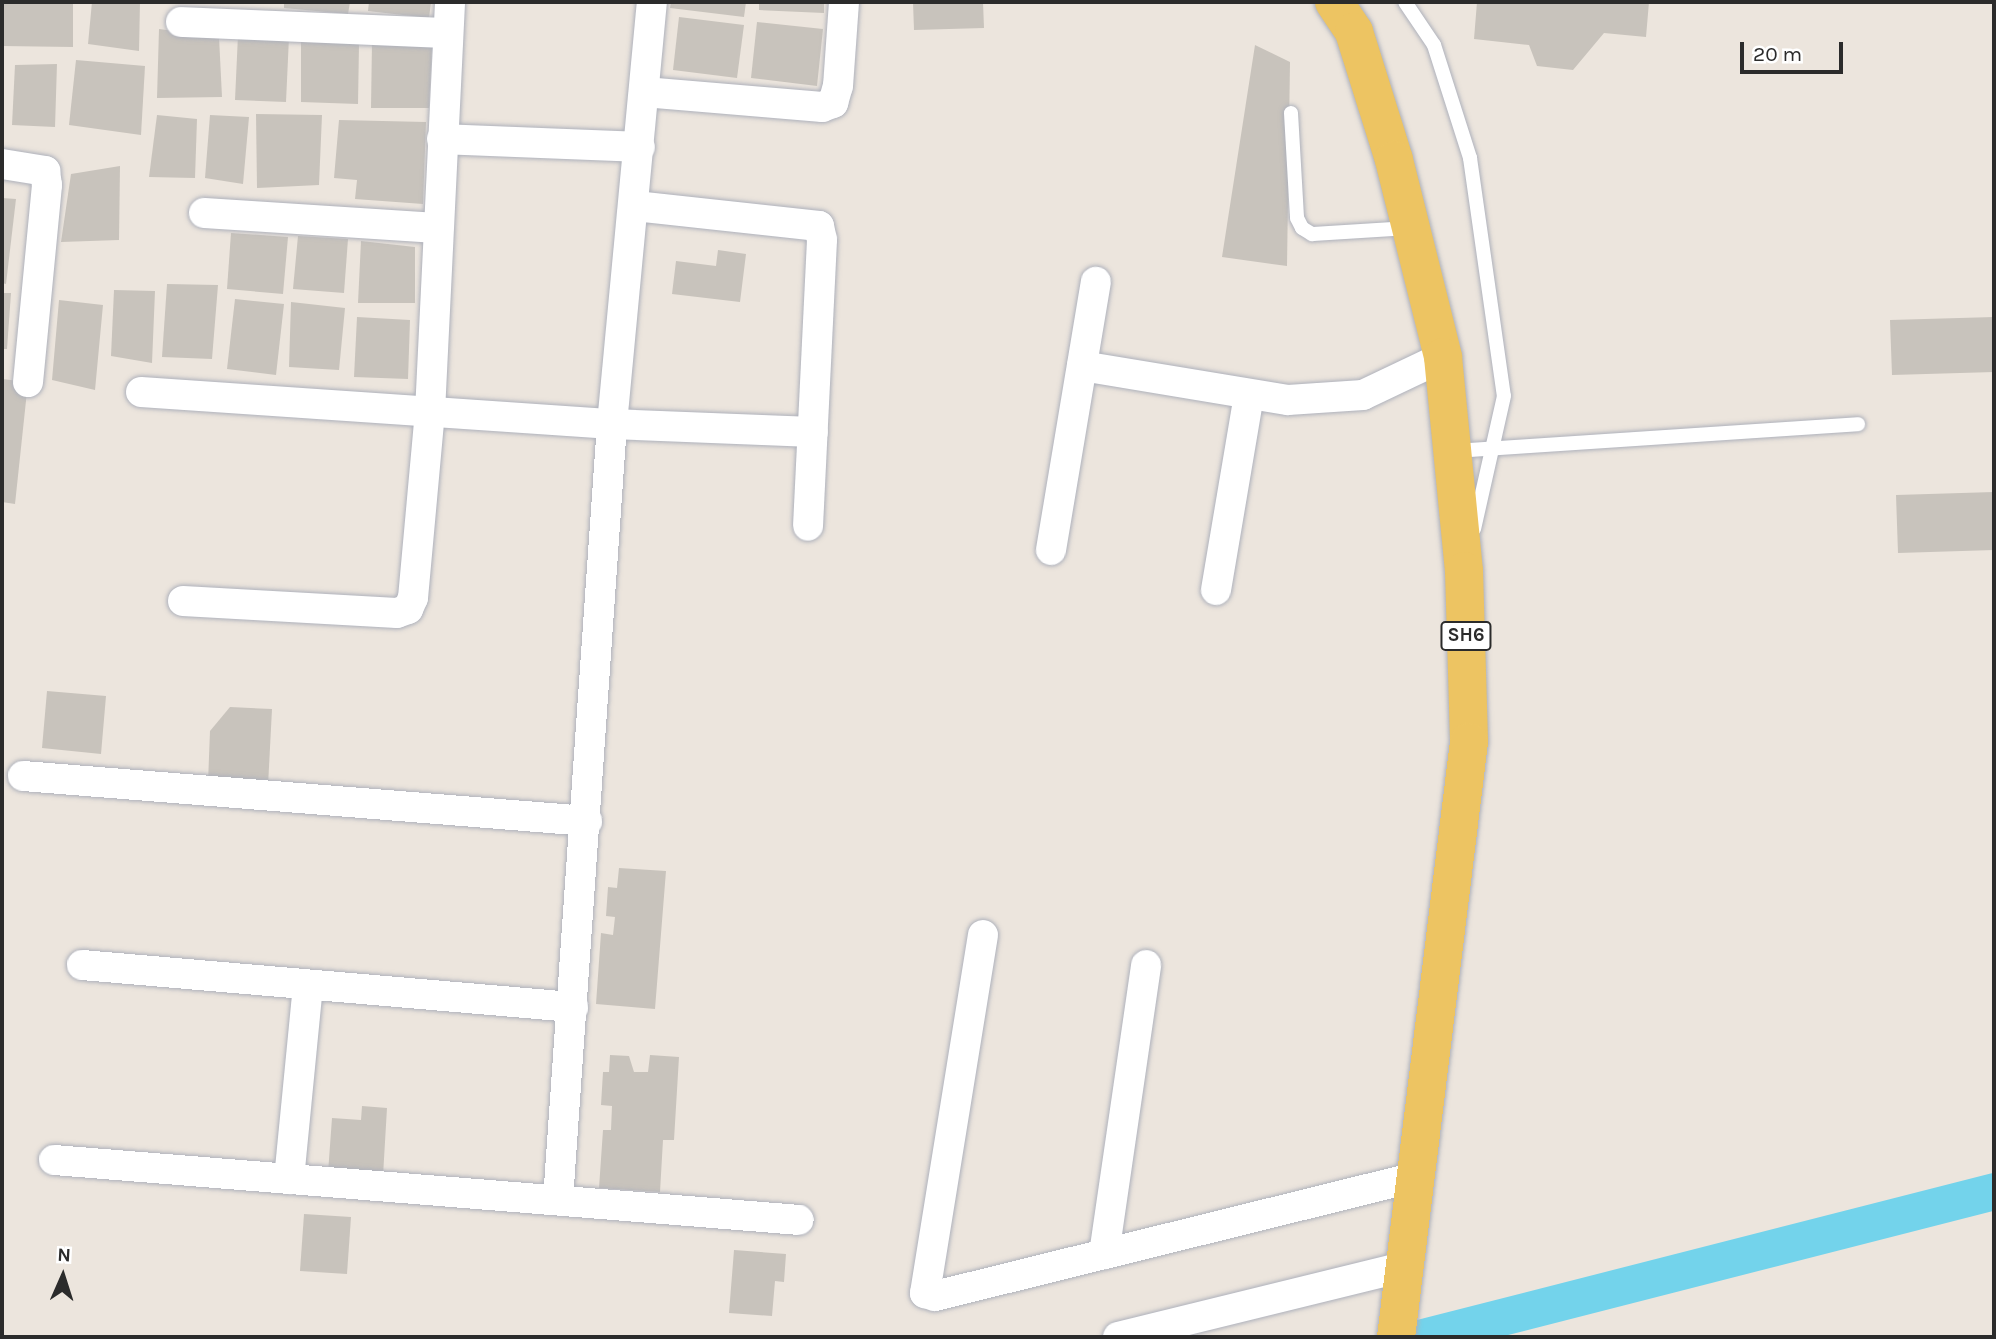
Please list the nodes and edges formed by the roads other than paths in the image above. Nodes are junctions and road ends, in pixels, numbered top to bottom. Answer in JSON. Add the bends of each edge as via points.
{"nodes":[{"id":1,"x":450,"y":2,"type":"edge"},
{"id":2,"x":652,"y":2,"type":"edge"},
{"id":3,"x":844,"y":2,"type":"edge"},
{"id":4,"x":1334,"y":2,"type":"edge"},
{"id":5,"x":1405,"y":2,"type":"edge"},
{"id":6,"x":253,"y":13,"type":"edge"},
{"id":7,"x":181,"y":22,"type":"dead end"},
{"id":8,"x":448,"y":33,"type":"junction"},
{"id":9,"x":644,"y":92,"type":"junction"},
{"id":10,"x":1291,"y":113,"type":"dead end"},
{"id":11,"x":442,"y":139,"type":"junction"},
{"id":12,"x":640,"y":147,"type":"junction"},
{"id":13,"x":2,"y":164,"type":"edge"},
{"id":14,"x":635,"y":206,"type":"junction"},
{"id":15,"x":204,"y":213,"type":"dead end"},
{"id":16,"x":438,"y":228,"type":"junction"},
{"id":17,"x":1411,"y":228,"type":"junction"},
{"id":18,"x":1096,"y":282,"type":"dead end"},
{"id":19,"x":1443,"y":357,"type":"junction"},
{"id":20,"x":1082,"y":366,"type":"junction"},
{"id":21,"x":28,"y":382,"type":"dead end"},
{"id":22,"x":141,"y":392,"type":"dead end"},
{"id":23,"x":1249,"y":395,"type":"junction"},
{"id":24,"x":430,"y":412,"type":"junction"},
{"id":25,"x":612,"y":424,"type":"junction"},
{"id":26,"x":1858,"y":424,"type":"dead end"},
{"id":27,"x":813,"y":432,"type":"junction"},
{"id":28,"x":1492,"y":449,"type":"junction"},
{"id":29,"x":1452,"y":451,"type":"junction"},
{"id":30,"x":808,"y":526,"type":"dead end"},
{"id":31,"x":1051,"y":550,"type":"dead end"},
{"id":32,"x":1464,"y":571,"type":"junction"},
{"id":33,"x":1216,"y":590,"type":"dead end"},
{"id":34,"x":183,"y":601,"type":"dead end"},
{"id":35,"x":23,"y":776,"type":"dead end"},
{"id":36,"x":587,"y":821,"type":"junction"},
{"id":37,"x":983,"y":935,"type":"dead end"},
{"id":38,"x":82,"y":965,"type":"dead end"},
{"id":39,"x":1146,"y":965,"type":"dead end"},
{"id":40,"x":308,"y":985,"type":"junction"},
{"id":41,"x":573,"y":1007,"type":"junction"},
{"id":42,"x":54,"y":1160,"type":"dead end"},
{"id":43,"x":1415,"y":1177,"type":"junction"},
{"id":44,"x":289,"y":1179,"type":"junction"},
{"id":45,"x":558,"y":1200,"type":"junction"},
{"id":46,"x":799,"y":1220,"type":"dead end"},
{"id":47,"x":1104,"y":1254,"type":"junction"},
{"id":48,"x":1405,"y":1275,"type":"junction"},
{"id":49,"x":1118,"y":1337,"type":"edge"},
{"id":50,"x":1396,"y":1337,"type":"edge"}],
"edges":[{"from":1,"to":8,"type":"street"},
{"from":2,"to":9,"type":"street"},
{"from":3,"to":9,"type":"street","via":[[833,103],[822,107]]},
{"from":4,"to":17,"type":"main road","number":"SH6","via":[[1354,32]]},
{"from":5,"to":28,"type":"lane","via":[[1434,45],[1470,158],[1504,396]]},
{"from":6,"to":7,"type":"street"},
{"from":6,"to":8,"type":"street"},
{"from":8,"to":11,"type":"street"},
{"from":9,"to":12,"type":"street"},
{"from":10,"to":17,"type":"lane","via":[[1297,218],[1302,228],[1312,234]]},
{"from":11,"to":12,"type":"street"},
{"from":11,"to":16,"type":"street"},
{"from":12,"to":14,"type":"street"},
{"from":13,"to":21,"type":"street","via":[[45,171],[47,185]]},
{"from":14,"to":25,"type":"street"},
{"from":14,"to":27,"type":"street","via":[[819,226]]},
{"from":15,"to":16,"type":"street"},
{"from":16,"to":24,"type":"street"},
{"from":17,"to":19,"type":"main road","number":"SH6"},
{"from":18,"to":20,"type":"street"},
{"from":19,"to":23,"type":"street","via":[[1363,394],[1288,400]]},
{"from":19,"to":29,"type":"main road","number":"SH6"},
{"from":20,"to":23,"type":"street"},
{"from":20,"to":31,"type":"street"},
{"from":22,"to":24,"type":"street"},
{"from":23,"to":33,"type":"street"},
{"from":24,"to":25,"type":"street"},
{"from":24,"to":34,"type":"street","via":[[414,598],[408,609],[397,613]]},
{"from":25,"to":27,"type":"street"},
{"from":25,"to":36,"type":"street"},
{"from":26,"to":28,"type":"lane"},
{"from":27,"to":30,"type":"street"},
{"from":28,"to":29,"type":"lane"},
{"from":28,"to":32,"type":"lane"},
{"from":29,"to":32,"type":"main road","number":"SH6"},
{"from":32,"to":43,"type":"main road","number":"SH6","via":[[1469,742]]},
{"from":35,"to":36,"type":"street"},
{"from":36,"to":41,"type":"street"},
{"from":37,"to":47,"type":"street","via":[[925,1293],[935,1296]]},
{"from":38,"to":40,"type":"street"},
{"from":39,"to":47,"type":"street"},
{"from":40,"to":41,"type":"street"},
{"from":40,"to":44,"type":"street"},
{"from":41,"to":45,"type":"street"},
{"from":42,"to":44,"type":"street"},
{"from":43,"to":47,"type":"street"},
{"from":43,"to":48,"type":"main road","number":"SH6"},
{"from":44,"to":45,"type":"street"},
{"from":45,"to":46,"type":"street"},
{"from":48,"to":49,"type":"street"},
{"from":48,"to":50,"type":"main road","number":"SH6"}]}
